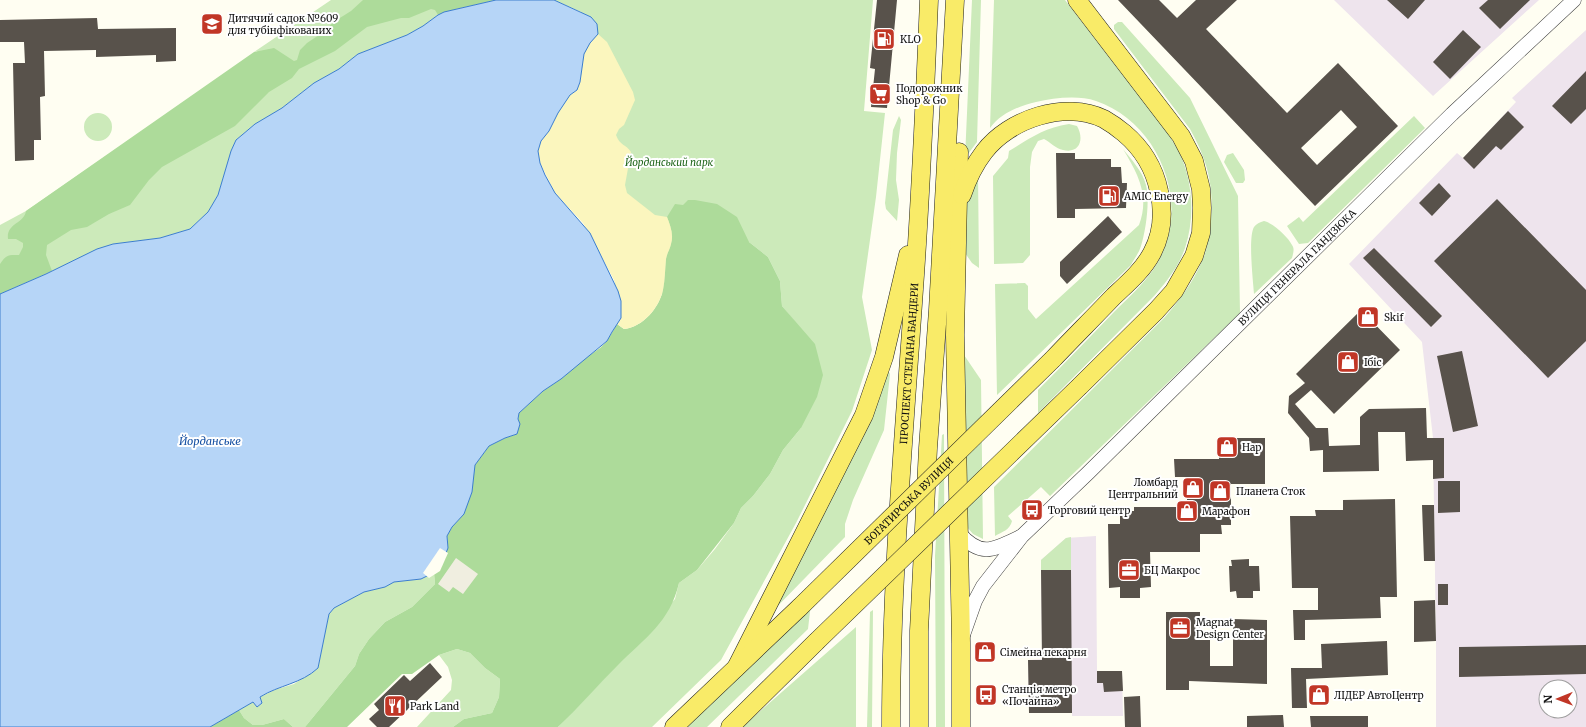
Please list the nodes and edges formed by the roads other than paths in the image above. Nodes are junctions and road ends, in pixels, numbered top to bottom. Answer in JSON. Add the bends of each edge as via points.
{"nodes":[{"id":1,"x":929,"y":0,"type":"edge"},
{"id":2,"x":955,"y":0,"type":"edge"},
{"id":3,"x":1077,"y":0,"type":"edge"},
{"id":4,"x":1574,"y":0,"type":"edge"},
{"id":5,"x":954,"y":43,"type":"junction"},
{"id":6,"x":920,"y":202,"type":"junction"},
{"id":7,"x":958,"y":208,"type":"junction"},
{"id":8,"x":959,"y":533,"type":"junction"},
{"id":9,"x":1022,"y":536,"type":"junction"},
{"id":10,"x":961,"y":643,"type":"junction"},
{"id":11,"x":736,"y":668,"type":"junction"},
{"id":12,"x":674,"y":727,"type":"edge"},
{"id":13,"x":730,"y":727,"type":"edge"},
{"id":14,"x":891,"y":727,"type":"edge"},
{"id":15,"x":919,"y":727,"type":"edge"},
{"id":16,"x":961,"y":727,"type":"edge"}],
"edges":[{"from":1,"to":6,"type":"main road","name":"ПРОСПЕКТ СТЕПАНА БАНДЕРИ"},
{"from":2,"to":5,"type":"main road"},
{"from":3,"to":13,"type":"main road","bridge":true,"via":[[1181,136],[1194,161],[1201,189],[1202,208],[1194,256],[1174,291],[1156,311]]},
{"from":4,"to":9,"type":"street","name":"ВУЛИЦЯ ГЕНЕРАЛА ГАНДЗЮКА","via":[[1452,114]]},
{"from":5,"to":7,"type":"main road","via":[[960,130]]},
{"from":5,"to":15,"type":"main road","via":[[928,448],[919,631]]},
{"from":6,"to":11,"type":"main road","via":[[884,357],[864,416]]},
{"from":6,"to":14,"type":"main road","name":"ПРОСПЕКТ СТЕПАНА БАНДЕРИ","via":[[892,622]]},
{"from":7,"to":8,"type":"main road","via":[[954,335]]},
{"from":7,"to":11,"type":"main road","name":"БОГАТИРСЬКА ВУЛИЦЯ","bridge":true,"via":[[974,167],[984,151],[1007,131],[1033,118],[1058,112],[1086,114],[1104,119],[1137,144],[1149,160],[1157,179],[1162,220],[1159,237],[1139,271],[1053,360]]},
{"from":8,"to":9,"type":"street","name":"ВУЛИЦЯ ГЕНЕРАЛА ГАНДЗЮКА","via":[[968,544],[985,550],[998,548]]},
{"from":8,"to":10,"type":"main road"},
{"from":9,"to":10,"type":"street","name":"ВУЛИЦЯ ГЕНЕРАЛА ГАНДЗЮКА","via":[[983,586],[975,601]]},
{"from":10,"to":16,"type":"main road"},
{"from":11,"to":12,"type":"main road","name":"БОГАТИРСЬКА ВУЛИЦЯ"}]}
